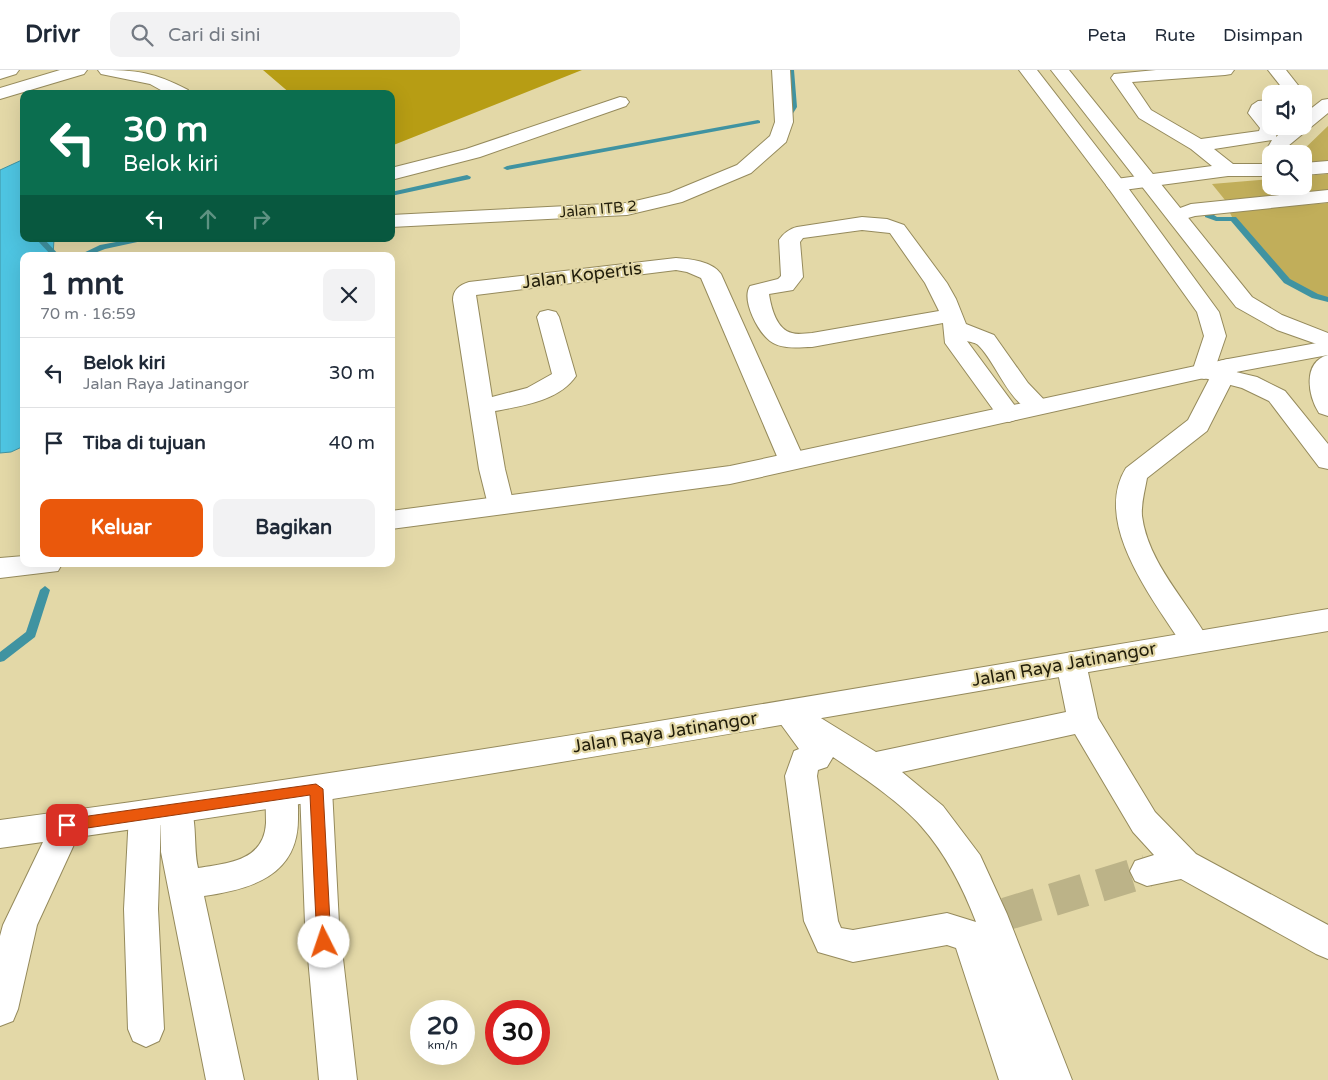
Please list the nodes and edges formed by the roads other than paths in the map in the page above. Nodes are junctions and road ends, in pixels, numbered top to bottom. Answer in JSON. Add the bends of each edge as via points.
{"nodes":[{"id":1,"x":10,"y":70,"type":"edge"},
{"id":2,"x":78,"y":70,"type":"edge"},
{"id":3,"x":107,"y":70,"type":"edge"},
{"id":4,"x":168,"y":70,"type":"edge"},
{"id":5,"x":781,"y":70,"type":"edge"},
{"id":6,"x":1028,"y":70,"type":"edge"},
{"id":7,"x":1060,"y":70,"type":"edge"},
{"id":8,"x":1225,"y":70,"type":"edge"},
{"id":9,"x":1277,"y":70,"type":"edge"},
{"id":10,"x":0,"y":74,"type":"edge"},
{"id":11,"x":1289,"y":85,"type":"edge"},
{"id":12,"x":174,"y":90,"type":"edge"},
{"id":13,"x":187,"y":90,"type":"edge"},
{"id":14,"x":0,"y":94,"type":"edge"},
{"id":15,"x":620,"y":102,"type":"dead end"},
{"id":16,"x":1328,"y":104,"type":"edge"},
{"id":17,"x":1262,"y":106,"type":"edge"},
{"id":18,"x":1312,"y":117,"type":"edge"},
{"id":19,"x":1262,"y":118,"type":"edge"},
{"id":20,"x":1267,"y":135,"type":"edge"},
{"id":21,"x":1289,"y":135,"type":"edge"},
{"id":22,"x":1198,"y":145,"type":"junction"},
{"id":23,"x":1279,"y":145,"type":"edge"},
{"id":24,"x":1262,"y":164,"type":"edge"},
{"id":25,"x":1328,"y":167,"type":"edge"},
{"id":26,"x":1312,"y":168,"type":"edge"},
{"id":27,"x":1228,"y":170,"type":"junction"},
{"id":28,"x":395,"y":173,"type":"edge"},
{"id":29,"x":1150,"y":182,"type":"junction"},
{"id":30,"x":1116,"y":185,"type":"junction"},
{"id":31,"x":1328,"y":196,"type":"edge"},
{"id":32,"x":1178,"y":219,"type":"junction"},
{"id":33,"x":395,"y":220,"type":"edge"},
{"id":34,"x":548,"y":317,"type":"dead end"},
{"id":35,"x":955,"y":322,"type":"junction"},
{"id":36,"x":1328,"y":341,"type":"edge"},
{"id":37,"x":1328,"y":348,"type":"edge"},
{"id":38,"x":1328,"y":362,"type":"edge"},
{"id":39,"x":1219,"y":371,"type":"junction"},
{"id":40,"x":483,"y":406,"type":"junction"},
{"id":41,"x":1039,"y":407,"type":"junction"},
{"id":42,"x":1328,"y":408,"type":"edge"},
{"id":43,"x":1009,"y":414,"type":"junction"},
{"id":44,"x":1328,"y":461,"type":"edge"},
{"id":45,"x":792,"y":462,"type":"junction"},
{"id":46,"x":501,"y":505,"type":"junction"},
{"id":47,"x":395,"y":519,"type":"edge"},
{"id":48,"x":20,"y":566,"type":"edge"},
{"id":49,"x":0,"y":568,"type":"edge"},
{"id":50,"x":1328,"y":620,"type":"edge"},
{"id":51,"x":1195,"y":641,"type":"junction"},
{"id":52,"x":1071,"y":663,"type":"junction"},
{"id":53,"x":787,"y":712,"type":"junction"},
{"id":54,"x":1083,"y":720,"type":"junction"},
{"id":55,"x":872,"y":766,"type":"junction"},
{"id":56,"x":316,"y":789,"type":"junction"},
{"id":57,"x":282,"y":794,"type":"junction"},
{"id":58,"x":161,"y":812,"type":"junction"},
{"id":59,"x":67,"y":825,"type":"junction"},
{"id":60,"x":0,"y":834,"type":"edge"},
{"id":61,"x":1184,"y":864,"type":"junction"},
{"id":62,"x":1147,"y":871,"type":"tunnel mouth"},
{"id":63,"x":185,"y":884,"type":"junction"},
{"id":64,"x":1328,"y":943,"type":"edge"},
{"id":65,"x":0,"y":1009,"type":"edge"},
{"id":66,"x":146,"y":1029,"type":"dead end"},
{"id":67,"x":225,"y":1080,"type":"edge"},
{"id":68,"x":338,"y":1080,"type":"edge"},
{"id":69,"x":1018,"y":1080,"type":"edge"},
{"id":70,"x":1053,"y":1080,"type":"edge"}],
"edges":[{"from":1,"to":10,"type":"main road"},
{"from":2,"to":14,"type":"main road"},
{"from":3,"to":12,"type":"main road","via":[[155,80]]},
{"from":4,"to":13,"type":"main road"},
{"from":5,"to":33,"type":"main road","name":"Jalan ITB 2","via":[[784,122],[779,138],[744,169],[674,198],[627,209]]},
{"from":6,"to":30,"type":"main road"},
{"from":7,"to":29,"type":"main road"},
{"from":8,"to":22,"type":"main road","via":[[1120,78],[1145,114]]},
{"from":9,"to":11,"type":"main road"},
{"from":15,"to":28,"type":"main road","via":[[473,153]]},
{"from":16,"to":18,"type":"main road"},
{"from":17,"to":19,"type":"main road","via":[[1257,113]]},
{"from":20,"to":22,"type":"main road"},
{"from":21,"to":23,"type":"main road"},
{"from":22,"to":27,"type":"main road"},
{"from":24,"to":27,"type":"main road"},
{"from":25,"to":26,"type":"main road"},
{"from":27,"to":29,"type":"main road"},
{"from":29,"to":30,"type":"main road"},
{"from":29,"to":32,"type":"main road"},
{"from":30,"to":39,"type":"main road","via":[[1208,312]]},
{"from":31,"to":32,"type":"main road","via":[[1191,210],[1179,215]]},
{"from":32,"to":36,"type":"main road","via":[[1244,302],[1291,328]]},
{"from":34,"to":40,"type":"main road","via":[[564,376],[535,396]]},
{"from":35,"to":35,"type":"main road","via":[[947,298],[897,229],[889,224],[797,233],[789,240],[792,278],[785,285],[758,291],[760,311],[778,336],[792,341]]},
{"from":35,"to":41,"type":"main road","via":[[986,340],[1020,388]]},
{"from":35,"to":43,"type":"main road","via":[[956,343]]},
{"from":37,"to":39,"type":"main road"},
{"from":38,"to":42,"type":"main road","via":[[1322,369],[1323,400]]},
{"from":39,"to":41,"type":"main road"},
{"from":39,"to":44,"type":"main road","via":[[1277,396]]},
{"from":39,"to":51,"type":"main road","via":[[1198,425],[1134,474],[1129,514],[1132,533],[1154,576]]},
{"from":40,"to":45,"type":"main road","name":"Jalan Kopertis","via":[[464,300],[469,289],[612,270],[676,264],[692,266],[710,274]]},
{"from":40,"to":46,"type":"main road","name":"Jalan Kopertis"},
{"from":41,"to":43,"type":"main road"},
{"from":43,"to":45,"type":"main road"},
{"from":45,"to":46,"type":"main road","via":[[730,475]]},
{"from":46,"to":47,"type":"main road"},
{"from":48,"to":49,"type":"main road"},
{"from":50,"to":51,"type":"main road","name":"Jalan Raya Jatinangor"},
{"from":51,"to":52,"type":"main road","name":"Jalan Raya Jatinangor"},
{"from":52,"to":53,"type":"main road","name":"Jalan Raya Jatinangor"},
{"from":52,"to":54,"type":"main road"},
{"from":53,"to":55,"type":"main road"},
{"from":53,"to":56,"type":"main road","name":"Jalan Raya Jatinangor"},
{"from":53,"to":69,"type":"main road","via":[[819,755],[804,760],[801,776],[824,933],[830,941],[853,946],[947,929],[961,930],[971,940]]},
{"from":54,"to":55,"type":"main road"},
{"from":54,"to":61,"type":"main road","via":[[1144,822]]},
{"from":55,"to":70,"type":"main road","via":[[932,816],[998,914]]},
{"from":56,"to":57,"type":"main road","name":"Jalan Raya Jatinangor"},
{"from":56,"to":68,"type":"main road","via":[[322,924]]},
{"from":57,"to":58,"type":"main road","name":"Jalan Raya Jatinangor"},
{"from":57,"to":63,"type":"main road","via":[[280,839],[272,858],[242,873]]},
{"from":58,"to":59,"type":"main road","name":"Jalan Raya Jatinangor"},
{"from":58,"to":63,"type":"main road","via":[[178,852]]},
{"from":58,"to":66,"type":"main road","via":[[140,909]]},
{"from":59,"to":60,"type":"main road","name":"Jalan Raya Jatinangor"},
{"from":59,"to":65,"type":"main road","via":[[20,925]]},
{"from":61,"to":62,"type":"main road"},
{"from":61,"to":64,"type":"main road"},
{"from":63,"to":67,"type":"main road"}]}
